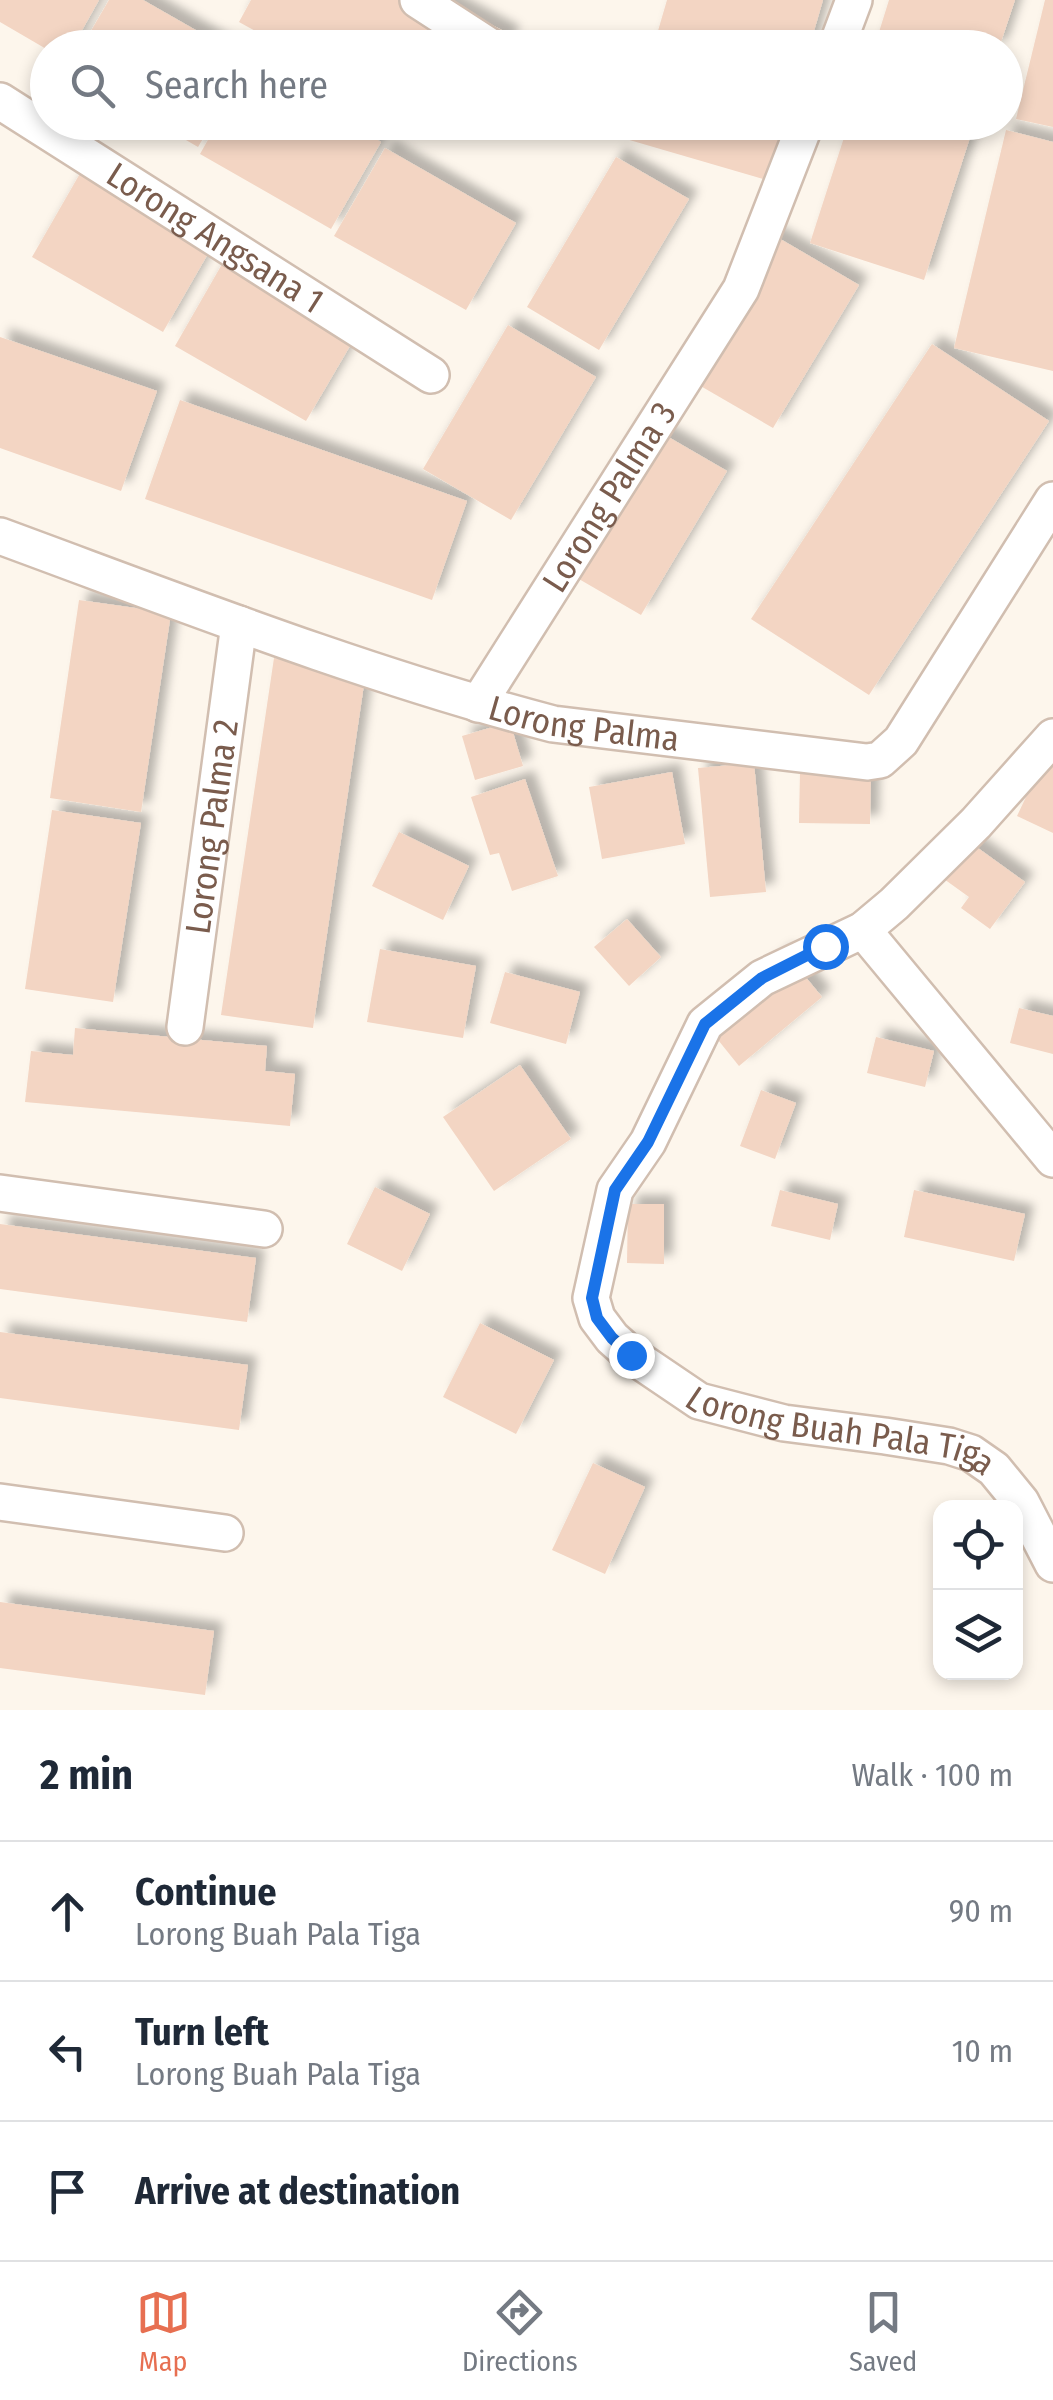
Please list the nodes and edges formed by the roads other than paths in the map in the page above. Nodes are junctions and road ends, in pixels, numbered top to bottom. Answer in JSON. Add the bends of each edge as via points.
{"nodes":[{"id":1,"x":418,"y":0,"type":"edge"},
{"id":2,"x":854,"y":0,"type":"edge"},
{"id":3,"x":464,"y":30,"type":"edge"},
{"id":4,"x":843,"y":30,"type":"edge"},
{"id":5,"x":0,"y":101,"type":"edge"},
{"id":6,"x":30,"y":120,"type":"edge"},
{"id":7,"x":62,"y":140,"type":"edge"},
{"id":8,"x":799,"y":140,"type":"edge"},
{"id":9,"x":431,"y":374,"type":"dead end"},
{"id":10,"x":1053,"y":500,"type":"edge"},
{"id":11,"x":0,"y":536,"type":"edge"},
{"id":12,"x":239,"y":624,"type":"junction"},
{"id":13,"x":478,"y":704,"type":"junction"},
{"id":14,"x":1053,"y":737,"type":"edge"},
{"id":15,"x":864,"y":930,"type":"junction"},
{"id":16,"x":185,"y":1026,"type":"dead end"},
{"id":17,"x":1053,"y":1159,"type":"edge"},
{"id":18,"x":0,"y":1193,"type":"edge"},
{"id":19,"x":264,"y":1229,"type":"dead end"},
{"id":20,"x":0,"y":1502,"type":"edge"},
{"id":21,"x":226,"y":1533,"type":"dead end"},
{"id":22,"x":1053,"y":1564,"type":"edge"}],
"edges":[{"from":1,"to":3,"type":"street"},
{"from":2,"to":4,"type":"street"},
{"from":5,"to":6,"type":"street","name":"Lorong Angsana 1"},
{"from":7,"to":9,"type":"street","name":"Lorong Angsana 1"},
{"from":8,"to":13,"type":"street","name":"Lorong Palma 3","via":[[741,289]]},
{"from":10,"to":13,"type":"street","name":"Lorong Palma","via":[[902,741],[880,760],[554,724]]},
{"from":11,"to":12,"type":"street","name":"Lorong Palma"},
{"from":12,"to":13,"type":"street","name":"Lorong Palma"},
{"from":12,"to":16,"type":"street","name":"Lorong Palma 2"},
{"from":14,"to":15,"type":"street","name":"Lorong Buah Pala Tiga","via":[[976,823]]},
{"from":15,"to":17,"type":"street"},
{"from":15,"to":22,"type":"street","name":"Lorong Buah Pala Tiga","via":[[762,978],[705,1024],[648,1142],[615,1190],[592,1298],[597,1318],[631,1355],[700,1401],[784,1423],[971,1454],[994,1469],[1021,1502]]},
{"from":18,"to":19,"type":"street"},
{"from":20,"to":21,"type":"street"}]}
